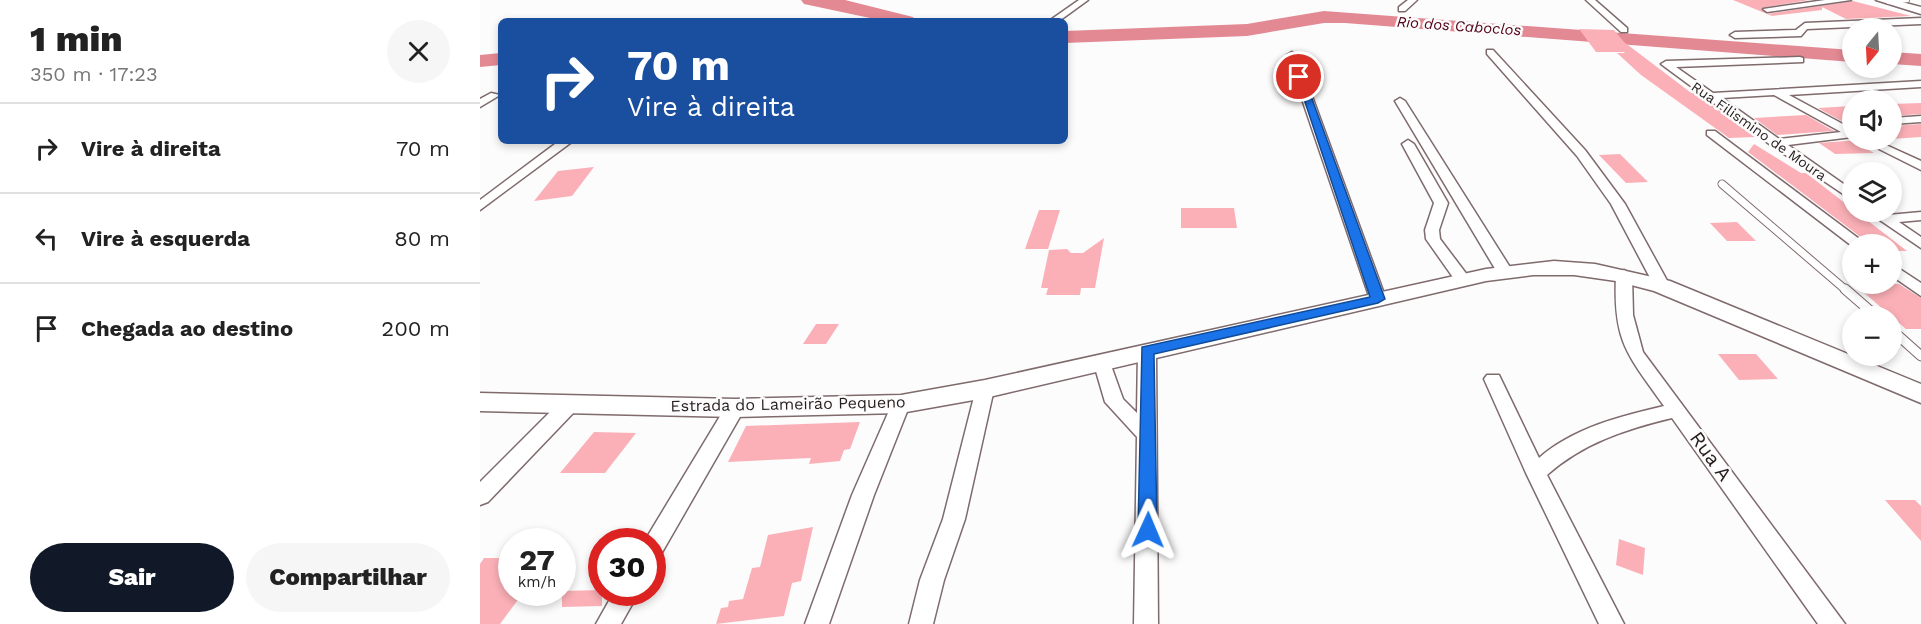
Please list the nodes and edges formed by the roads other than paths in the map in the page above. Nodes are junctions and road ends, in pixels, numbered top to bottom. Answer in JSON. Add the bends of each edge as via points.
{"nodes":[{"id":1,"x":1084,"y":0,"type":"edge"},
{"id":2,"x":1413,"y":0,"type":"edge"},
{"id":3,"x":1590,"y":0,"type":"edge"},
{"id":4,"x":1847,"y":0,"type":"edge"},
{"id":5,"x":1906,"y":0,"type":"edge"},
{"id":6,"x":1885,"y":1,"type":"edge"},
{"id":7,"x":1402,"y":9,"type":"dead end"},
{"id":8,"x":1767,"y":9,"type":"dead end"},
{"id":9,"x":1921,"y":11,"type":"edge"},
{"id":10,"x":1057,"y":18,"type":"edge"},
{"id":11,"x":1921,"y":21,"type":"edge"},
{"id":12,"x":1624,"y":30,"type":"dead end"},
{"id":13,"x":1921,"y":30,"type":"edge"},
{"id":14,"x":1902,"y":31,"type":"edge"},
{"id":15,"x":1842,"y":32,"type":"edge"},
{"id":16,"x":1801,"y":33,"type":"junction"},
{"id":17,"x":1735,"y":35,"type":"dead end"},
{"id":18,"x":1490,"y":52,"type":"dead end"},
{"id":19,"x":1292,"y":55,"type":"dead end"},
{"id":20,"x":1800,"y":60,"type":"dead end"},
{"id":21,"x":1921,"y":84,"type":"edge"},
{"id":22,"x":1776,"y":92,"type":"junction"},
{"id":23,"x":495,"y":95,"type":"dead end"},
{"id":24,"x":1708,"y":96,"type":"junction"},
{"id":25,"x":1400,"y":101,"type":"dead end"},
{"id":26,"x":480,"y":104,"type":"edge"},
{"id":27,"x":1921,"y":118,"type":"edge"},
{"id":28,"x":1902,"y":119,"type":"edge"},
{"id":29,"x":1835,"y":124,"type":"junction"},
{"id":30,"x":1842,"y":124,"type":"edge"},
{"id":31,"x":1842,"y":128,"type":"edge"},
{"id":32,"x":1711,"y":133,"type":"dead end"},
{"id":33,"x":1842,"y":134,"type":"edge"},
{"id":34,"x":1776,"y":143,"type":"junction"},
{"id":35,"x":563,"y":144,"type":"edge"},
{"id":36,"x":1408,"y":144,"type":"dead end"},
{"id":37,"x":1891,"y":150,"type":"edge"},
{"id":38,"x":1917,"y":161,"type":"edge"},
{"id":39,"x":1722,"y":183,"type":"dead end"},
{"id":40,"x":1842,"y":189,"type":"edge"},
{"id":41,"x":480,"y":206,"type":"edge"},
{"id":42,"x":1902,"y":216,"type":"edge"},
{"id":43,"x":1921,"y":216,"type":"edge"},
{"id":44,"x":1890,"y":222,"type":"edge"},
{"id":45,"x":1846,"y":234,"type":"edge"},
{"id":46,"x":1921,"y":244,"type":"edge"},
{"id":47,"x":1505,"y":272,"type":"junction"},
{"id":48,"x":1624,"y":275,"type":"junction"},
{"id":49,"x":1902,"y":277,"type":"edge"},
{"id":50,"x":1463,"y":280,"type":"junction"},
{"id":51,"x":1662,"y":286,"type":"junction"},
{"id":52,"x":1921,"y":291,"type":"edge"},
{"id":53,"x":1378,"y":299,"type":"junction"},
{"id":54,"x":1864,"y":306,"type":"edge"},
{"id":55,"x":1902,"y":339,"type":"edge"},
{"id":56,"x":1147,"y":351,"type":"junction"},
{"id":57,"x":1921,"y":356,"type":"edge"},
{"id":58,"x":1102,"y":361,"type":"junction"},
{"id":59,"x":1492,"y":379,"type":"dead end"},
{"id":60,"x":985,"y":389,"type":"junction"},
{"id":61,"x":1921,"y":395,"type":"edge"},
{"id":62,"x":480,"y":402,"type":"edge"},
{"id":63,"x":570,"y":404,"type":"junction"},
{"id":64,"x":901,"y":404,"type":"junction"},
{"id":65,"x":735,"y":408,"type":"junction"},
{"id":66,"x":1678,"y":410,"type":"junction"},
{"id":67,"x":1148,"y":436,"type":"junction"},
{"id":68,"x":1536,"y":473,"type":"junction"},
{"id":69,"x":480,"y":496,"type":"edge"},
{"id":70,"x":664,"y":528,"type":"edge"},
{"id":71,"x":619,"y":606,"type":"edge"},
{"id":72,"x":608,"y":624,"type":"edge"},
{"id":73,"x":817,"y":624,"type":"edge"},
{"id":74,"x":921,"y":624,"type":"edge"},
{"id":75,"x":1146,"y":624,"type":"edge"},
{"id":76,"x":1612,"y":624,"type":"edge"},
{"id":77,"x":1833,"y":624,"type":"edge"}],
"edges":[{"from":1,"to":10,"type":"street"},
{"from":2,"to":7,"type":"street"},
{"from":3,"to":12,"type":"street"},
{"from":4,"to":8,"type":"street"},
{"from":5,"to":6,"type":"lane"},
{"from":6,"to":9,"type":"street"},
{"from":11,"to":16,"type":"street","via":[[1805,26]]},
{"from":13,"to":14,"type":"street"},
{"from":15,"to":16,"type":"street"},
{"from":16,"to":17,"type":"street"},
{"from":18,"to":51,"type":"street","via":[[1581,153],[1617,204]]},
{"from":19,"to":53,"type":"street"},
{"from":20,"to":24,"type":"street","name":"Rua Filismino de Moura","via":[[1666,64]]},
{"from":21,"to":22,"type":"street"},
{"from":22,"to":24,"type":"street"},
{"from":22,"to":29,"type":"street"},
{"from":23,"to":26,"type":"street"},
{"from":24,"to":34,"type":"street","name":"Rua Filismino de Moura"},
{"from":25,"to":47,"type":"street"},
{"from":27,"to":28,"type":"street"},
{"from":29,"to":30,"type":"street"},
{"from":29,"to":31,"type":"street"},
{"from":32,"to":45,"type":"street"},
{"from":33,"to":34,"type":"street"},
{"from":34,"to":40,"type":"street","name":"Rua Filismino de Moura"},
{"from":35,"to":41,"type":"street"},
{"from":36,"to":50,"type":"street","via":[[1441,203],[1433,239]]},
{"from":37,"to":38,"type":"street"},
{"from":39,"to":54,"type":"lane"},
{"from":42,"to":43,"type":"street"},
{"from":44,"to":46,"type":"street"},
{"from":47,"to":48,"type":"street","name":"Estrada do Lameirão Pequeno","via":[[1561,266]]},
{"from":47,"to":50,"type":"street","name":"Estrada do Lameirão Pequeno"},
{"from":48,"to":51,"type":"street","name":"Estrada do Lameirão Pequeno"},
{"from":48,"to":66,"type":"street","name":"Rua A","via":[[1626,334],[1635,353]]},
{"from":49,"to":52,"type":"street"},
{"from":50,"to":53,"type":"street","name":"Estrada do Lameirão Pequeno"},
{"from":51,"to":61,"type":"street","name":"Estrada do Lameirão Pequeno"},
{"from":53,"to":56,"type":"street","name":"Estrada do Lameirão Pequeno"},
{"from":55,"to":57,"type":"lane"},
{"from":56,"to":58,"type":"street","name":"Estrada do Lameirão Pequeno"},
{"from":56,"to":67,"type":"street"},
{"from":58,"to":60,"type":"street","name":"Estrada do Lameirão Pequeno"},
{"from":58,"to":67,"type":"street","via":[[1114,402]]},
{"from":59,"to":68,"type":"street"},
{"from":60,"to":64,"type":"street","name":"Estrada do Lameirão Pequeno"},
{"from":60,"to":74,"type":"street","via":[[954,519]]},
{"from":62,"to":63,"type":"street","name":"Estrada do Lameirão Pequeno"},
{"from":63,"to":65,"type":"street","name":"Estrada do Lameirão Pequeno"},
{"from":63,"to":69,"type":"street"},
{"from":64,"to":65,"type":"street","name":"Estrada do Lameirão Pequeno"},
{"from":64,"to":73,"type":"street","via":[[863,495]]},
{"from":65,"to":70,"type":"street"},
{"from":66,"to":68,"type":"street","via":[[1597,434],[1550,459]]},
{"from":66,"to":77,"type":"street","name":"Rua A"},
{"from":67,"to":75,"type":"street"},
{"from":68,"to":76,"type":"street"},
{"from":71,"to":72,"type":"street"}]}
